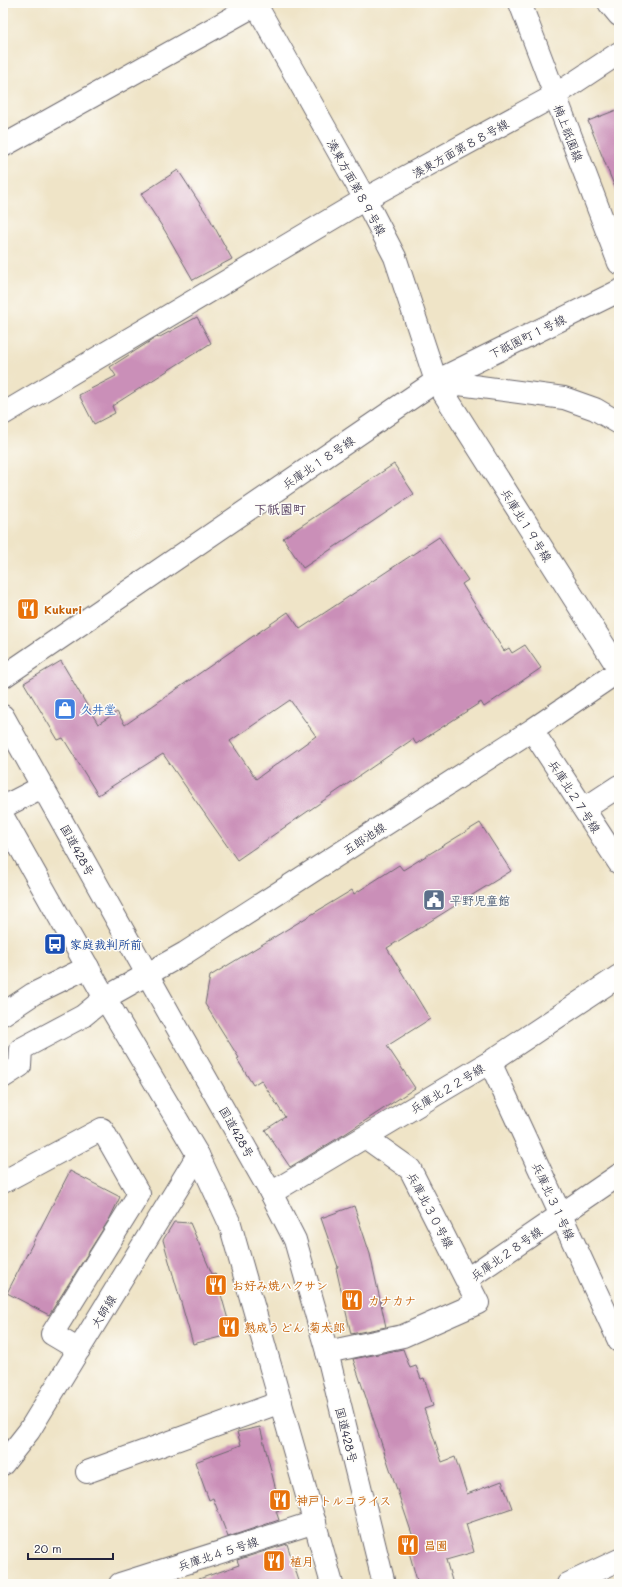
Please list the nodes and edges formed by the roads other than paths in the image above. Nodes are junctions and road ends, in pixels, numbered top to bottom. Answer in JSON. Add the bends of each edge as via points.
{"nodes":[{"id":1,"x":520,"y":3,"type":"edge"},
{"id":2,"x":609,"y":3,"type":"edge"},
{"id":3,"x":257,"y":4,"type":"edge"},
{"id":4,"x":619,"y":15,"type":"edge"},
{"id":5,"x":619,"y":53,"type":"edge"},
{"id":6,"x":554,"y":96,"type":"junction"},
{"id":7,"x":3,"y":146,"type":"edge"},
{"id":8,"x":365,"y":199,"type":"junction"},
{"id":9,"x":619,"y":263,"type":"edge"},
{"id":10,"x":619,"y":291,"type":"edge"},
{"id":11,"x":436,"y":381,"type":"junction"},
{"id":12,"x":3,"y":414,"type":"edge"},
{"id":13,"x":619,"y":423,"type":"edge"},
{"id":14,"x":619,"y":670,"type":"edge"},
{"id":15,"x":3,"y":677,"type":"edge"},
{"id":16,"x":3,"y":716,"type":"edge"},
{"id":17,"x":532,"y":730,"type":"junction"},
{"id":18,"x":619,"y":786,"type":"edge"},
{"id":19,"x":42,"y":787,"type":"junction"},
{"id":20,"x":3,"y":807,"type":"edge"},
{"id":21,"x":584,"y":809,"type":"junction"},
{"id":22,"x":3,"y":817,"type":"edge"},
{"id":23,"x":619,"y":863,"type":"edge"},
{"id":24,"x":88,"y":967,"type":"junction"},
{"id":25,"x":147,"y":974,"type":"junction"},
{"id":26,"x":619,"y":976,"type":"edge"},
{"id":27,"x":105,"y":998,"type":"junction"},
{"id":28,"x":3,"y":1014,"type":"edge"},
{"id":29,"x":490,"y":1062,"type":"junction"},
{"id":30,"x":3,"y":1077,"type":"edge"},
{"id":31,"x":365,"y":1137,"type":"junction"},
{"id":32,"x":198,"y":1155,"type":"junction"},
{"id":33,"x":619,"y":1175,"type":"edge"},
{"id":34,"x":3,"y":1182,"type":"edge"},
{"id":35,"x":271,"y":1192,"type":"junction"},
{"id":36,"x":560,"y":1215,"type":"junction"},
{"id":37,"x":467,"y":1279,"type":"junction"},
{"id":38,"x":617,"y":1330,"type":"edge"},
{"id":39,"x":79,"y":1350,"type":"junction"},
{"id":40,"x":327,"y":1352,"type":"junction"},
{"id":41,"x":281,"y":1402,"type":"junction"},
{"id":42,"x":3,"y":1464,"type":"edge"},
{"id":43,"x":87,"y":1472,"type":"dead end"},
{"id":44,"x":316,"y":1522,"type":"junction"},
{"id":45,"x":619,"y":1560,"type":"edge"},
{"id":46,"x":120,"y":1584,"type":"edge"},
{"id":47,"x":332,"y":1584,"type":"edge"},
{"id":48,"x":384,"y":1584,"type":"edge"},
{"id":49,"x":568,"y":1584,"type":"edge"}],
"edges":[{"from":1,"to":6,"type":"main road","name":"楠上祇園線"},
{"from":2,"to":4,"type":"main road"},
{"from":3,"to":7,"type":"main road"},
{"from":3,"to":8,"type":"main road","name":"湊東方面第８９号線"},
{"from":5,"to":6,"type":"main road","name":"湊東方面第８８号線"},
{"from":6,"to":8,"type":"main road","name":"湊東方面第８８号線"},
{"from":6,"to":9,"type":"main road","name":"楠上祇園線"},
{"from":8,"to":11,"type":"main road","name":"湊東方面第８９号線","via":[[395,257]]},
{"from":8,"to":12,"type":"main road","name":"湊東方面第８８号線"},
{"from":10,"to":11,"type":"main road","name":"下祇園町１号線"},
{"from":11,"to":13,"type":"main road","via":[[564,398],[595,409]]},
{"from":11,"to":14,"type":"main road","name":"兵庫北１９号線"},
{"from":11,"to":15,"type":"main road","name":"兵庫北１８号線"},
{"from":14,"to":17,"type":"main road","name":"五郎池線"},
{"from":16,"to":19,"type":"main road","name":"国道428号"},
{"from":17,"to":21,"type":"main road","name":"兵庫北２７号線"},
{"from":17,"to":25,"type":"main road","name":"五郎池線","via":[[185,953]]},
{"from":18,"to":21,"type":"main road"},
{"from":19,"to":20,"type":"main road"},
{"from":19,"to":25,"type":"main road","name":"国道428号"},
{"from":21,"to":23,"type":"main road","name":"兵庫北２７号線"},
{"from":22,"to":24,"type":"main road"},
{"from":24,"to":27,"type":"main road"},
{"from":24,"to":28,"type":"main road","via":[[33,994]]},
{"from":25,"to":27,"type":"main road","name":"五郎池線"},
{"from":25,"to":35,"type":"main road","name":"国道428号"},
{"from":26,"to":29,"type":"main road","name":"兵庫北２２号線"},
{"from":27,"to":30,"type":"main road","name":"五郎池線","via":[[83,1016],[21,1049],[20,1066]]},
{"from":27,"to":32,"type":"main road"},
{"from":29,"to":31,"type":"main road","name":"兵庫北２２号線"},
{"from":29,"to":36,"type":"main road","name":"兵庫北３１号線"},
{"from":31,"to":35,"type":"main road","name":"兵庫北２２号線"},
{"from":31,"to":37,"type":"main road","name":"兵庫北３０号線","via":[[410,1170]]},
{"from":32,"to":39,"type":"main road","name":"大師線"},
{"from":32,"to":41,"type":"main road","via":[[230,1224]]},
{"from":33,"to":36,"type":"main road","name":"兵庫北２８号線"},
{"from":34,"to":39,"type":"main road","via":[[102,1130],[139,1194],[52,1334]]},
{"from":35,"to":40,"type":"main road","name":"国道428号","via":[[295,1240]]},
{"from":36,"to":37,"type":"main road","name":"兵庫北２８号線"},
{"from":36,"to":38,"type":"main road","name":"兵庫北３１号線"},
{"from":37,"to":40,"type":"main road","name":"兵庫北２８号線","via":[[478,1303],[403,1336]]},
{"from":39,"to":42,"type":"main road","name":"大師線","via":[[29,1431]]},
{"from":40,"to":48,"type":"main road","name":"国道428号"},
{"from":41,"to":43,"type":"main road"},
{"from":41,"to":44,"type":"main road"},
{"from":44,"to":46,"type":"main road","name":"兵庫北４５号線"},
{"from":44,"to":47,"type":"main road"},
{"from":45,"to":49,"type":"main road"}]}
